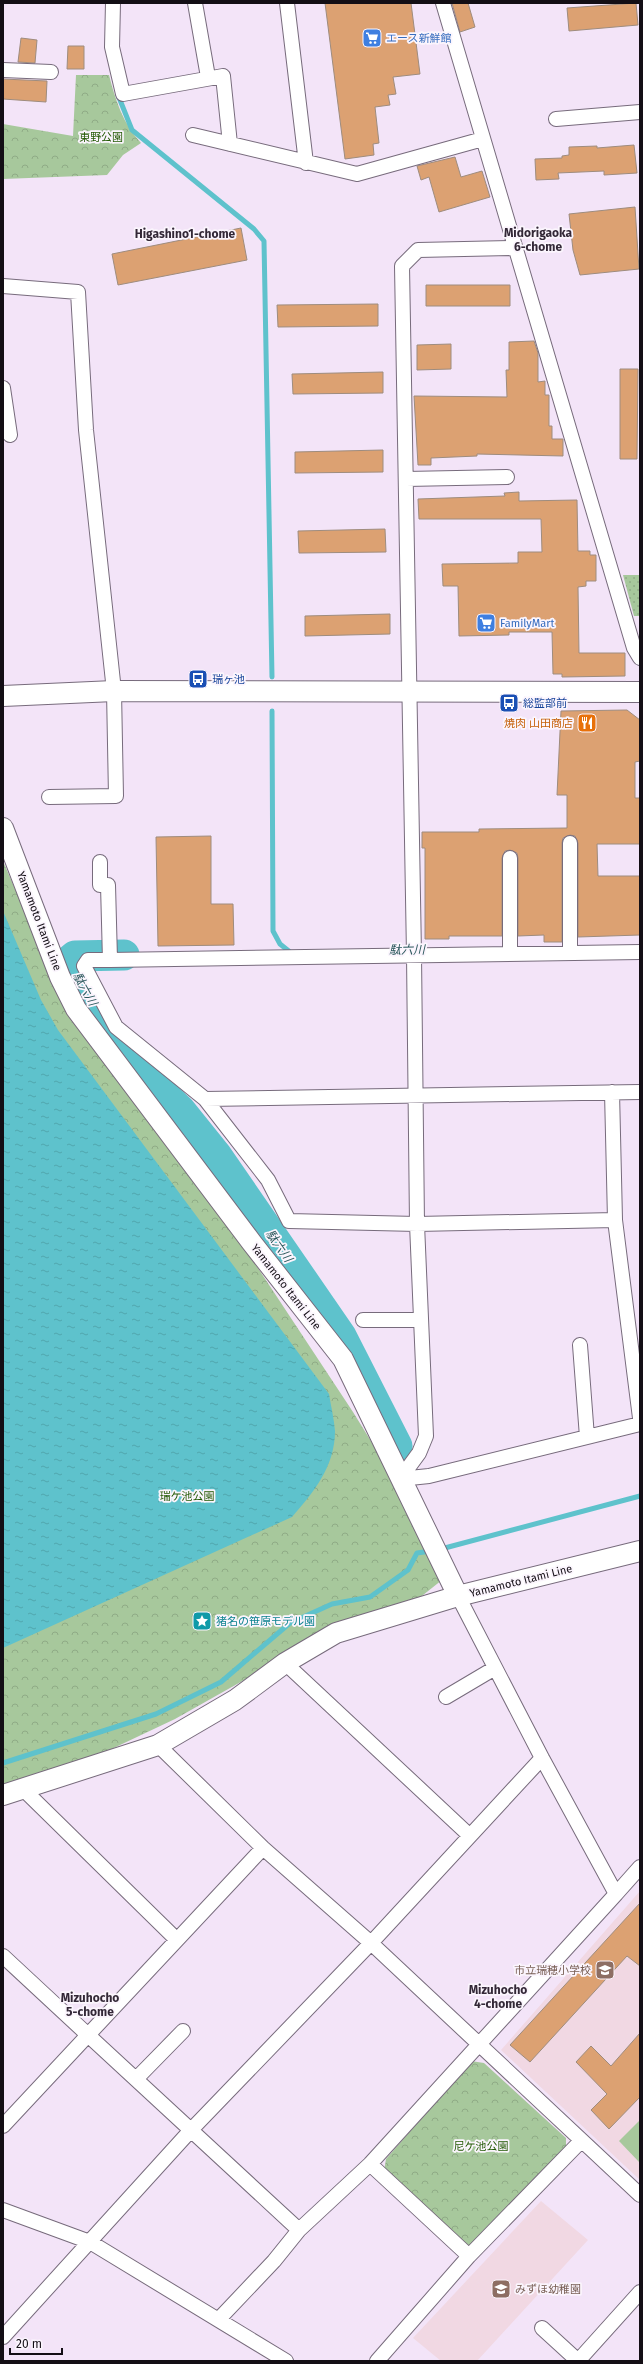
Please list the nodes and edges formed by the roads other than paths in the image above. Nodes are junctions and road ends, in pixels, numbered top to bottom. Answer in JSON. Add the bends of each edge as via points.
{"nodes":[{"id":1,"x":113,"y":3,"type":"edge"},
{"id":2,"x":195,"y":3,"type":"edge"},
{"id":3,"x":287,"y":3,"type":"edge"},
{"id":4,"x":443,"y":3,"type":"edge"},
{"id":5,"x":3,"y":70,"type":"edge"},
{"id":6,"x":51,"y":72,"type":"dead end"},
{"id":7,"x":208,"y":77,"type":"junction"},
{"id":8,"x":640,"y":112,"type":"edge"},
{"id":9,"x":556,"y":119,"type":"dead end"},
{"id":10,"x":193,"y":136,"type":"dead end"},
{"id":11,"x":483,"y":139,"type":"junction"},
{"id":12,"x":230,"y":144,"type":"junction"},
{"id":13,"x":306,"y":163,"type":"junction"},
{"id":14,"x":515,"y":248,"type":"junction"},
{"id":15,"x":3,"y":286,"type":"edge"},
{"id":16,"x":3,"y":388,"type":"edge"},
{"id":17,"x":10,"y":435,"type":"dead end"},
{"id":18,"x":507,"y":477,"type":"dead end"},
{"id":19,"x":406,"y":479,"type":"junction"},
{"id":20,"x":640,"y":658,"type":"edge"},
{"id":21,"x":114,"y":691,"type":"junction"},
{"id":22,"x":410,"y":692,"type":"junction"},
{"id":23,"x":640,"y":692,"type":"edge"},
{"id":24,"x":3,"y":696,"type":"edge"},
{"id":25,"x":49,"y":797,"type":"dead end"},
{"id":26,"x":3,"y":828,"type":"edge"},
{"id":27,"x":570,"y":843,"type":"dead end"},
{"id":28,"x":510,"y":858,"type":"dead end"},
{"id":29,"x":100,"y":862,"type":"dead end"},
{"id":30,"x":570,"y":947,"type":"junction"},
{"id":31,"x":414,"y":950,"type":"junction"},
{"id":32,"x":640,"y":952,"type":"edge"},
{"id":33,"x":510,"y":953,"type":"junction"},
{"id":34,"x":110,"y":956,"type":"junction"},
{"id":35,"x":612,"y":1092,"type":"junction"},
{"id":36,"x":640,"y":1092,"type":"edge"},
{"id":37,"x":416,"y":1096,"type":"junction"},
{"id":38,"x":205,"y":1099,"type":"junction"},
{"id":39,"x":615,"y":1220,"type":"junction"},
{"id":40,"x":417,"y":1224,"type":"junction"},
{"id":41,"x":363,"y":1320,"type":"dead end"},
{"id":42,"x":421,"y":1320,"type":"junction"},
{"id":43,"x":580,"y":1345,"type":"dead end"},
{"id":44,"x":640,"y":1418,"type":"edge"},
{"id":45,"x":640,"y":1424,"type":"edge"},
{"id":46,"x":587,"y":1437,"type":"junction"},
{"id":47,"x":400,"y":1479,"type":"junction"},
{"id":48,"x":640,"y":1551,"type":"edge"},
{"id":49,"x":458,"y":1596,"type":"junction"},
{"id":50,"x":285,"y":1663,"type":"junction"},
{"id":51,"x":495,"y":1668,"type":"junction"},
{"id":52,"x":446,"y":1697,"type":"dead end"},
{"id":53,"x":158,"y":1745,"type":"junction"},
{"id":54,"x":542,"y":1758,"type":"junction"},
{"id":55,"x":23,"y":1789,"type":"junction"},
{"id":56,"x":3,"y":1795,"type":"edge"},
{"id":57,"x":469,"y":1835,"type":"junction"},
{"id":58,"x":263,"y":1848,"type":"junction"},
{"id":59,"x":640,"y":1867,"type":"edge"},
{"id":60,"x":616,"y":1894,"type":"junction"},
{"id":61,"x":176,"y":1939,"type":"junction"},
{"id":62,"x":371,"y":1943,"type":"junction"},
{"id":63,"x":3,"y":1956,"type":"edge"},
{"id":64,"x":183,"y":2031,"type":"dead end"},
{"id":65,"x":88,"y":2035,"type":"junction"},
{"id":66,"x":479,"y":2044,"type":"junction"},
{"id":67,"x":136,"y":2079,"type":"junction"},
{"id":68,"x":3,"y":2126,"type":"edge"},
{"id":69,"x":191,"y":2130,"type":"junction"},
{"id":70,"x":581,"y":2141,"type":"junction"},
{"id":71,"x":370,"y":2164,"type":"junction"},
{"id":72,"x":640,"y":2195,"type":"edge"},
{"id":73,"x":3,"y":2210,"type":"edge"},
{"id":74,"x":299,"y":2230,"type":"junction"},
{"id":75,"x":90,"y":2242,"type":"junction"},
{"id":76,"x":468,"y":2256,"type":"junction"},
{"id":77,"x":640,"y":2292,"type":"edge"},
{"id":78,"x":219,"y":2319,"type":"junction"},
{"id":79,"x":542,"y":2328,"type":"dead end"},
{"id":80,"x":3,"y":2337,"type":"edge"},
{"id":81,"x":286,"y":2361,"type":"edge"},
{"id":82,"x":377,"y":2361,"type":"edge"},
{"id":83,"x":578,"y":2361,"type":"edge"}],
"edges":[{"from":1,"to":7,"type":"street","via":[[112,47],[123,94]]},
{"from":2,"to":7,"type":"street"},
{"from":3,"to":13,"type":"street"},
{"from":4,"to":11,"type":"street"},
{"from":5,"to":6,"type":"street"},
{"from":7,"to":12,"type":"street","via":[[223,76]]},
{"from":8,"to":9,"type":"street"},
{"from":10,"to":12,"type":"street"},
{"from":11,"to":13,"type":"street","via":[[357,174]]},
{"from":11,"to":14,"type":"street"},
{"from":12,"to":13,"type":"street"},
{"from":14,"to":19,"type":"street","via":[[418,250],[402,266]]},
{"from":14,"to":20,"type":"street","via":[[634,648]]},
{"from":15,"to":21,"type":"street","via":[[78,292],[86,430]]},
{"from":16,"to":17,"type":"street"},
{"from":18,"to":19,"type":"street","via":[[485,470]]},
{"from":19,"to":22,"type":"street"},
{"from":21,"to":22,"type":"street"},
{"from":21,"to":24,"type":"street"},
{"from":21,"to":25,"type":"street","via":[[116,796]]},
{"from":22,"to":23,"type":"street"},
{"from":22,"to":31,"type":"street"},
{"from":26,"to":47,"type":"street","name":"Yamamoto Itami Line","via":[[60,977],[76,1009],[343,1359]]},
{"from":27,"to":30,"type":"street"},
{"from":28,"to":33,"type":"street"},
{"from":29,"to":34,"type":"street","via":[[100,885],[108,885]]},
{"from":30,"to":32,"type":"street"},
{"from":30,"to":33,"type":"street"},
{"from":31,"to":33,"type":"street"},
{"from":31,"to":34,"type":"street"},
{"from":31,"to":37,"type":"street"},
{"from":34,"to":38,"type":"street","via":[[88,960],[84,966],[116,1027]]},
{"from":35,"to":36,"type":"street"},
{"from":35,"to":37,"type":"street"},
{"from":35,"to":39,"type":"street"},
{"from":37,"to":38,"type":"street"},
{"from":37,"to":40,"type":"street"},
{"from":38,"to":40,"type":"street","via":[[268,1180],[289,1221]]},
{"from":39,"to":40,"type":"street"},
{"from":39,"to":44,"type":"street"},
{"from":40,"to":42,"type":"street"},
{"from":41,"to":42,"type":"street"},
{"from":42,"to":47,"type":"street","via":[[426,1436],[419,1453]]},
{"from":43,"to":46,"type":"street"},
{"from":45,"to":46,"type":"street"},
{"from":46,"to":47,"type":"street","via":[[429,1476]]},
{"from":47,"to":49,"type":"street","name":"Yamamoto Itami Line"},
{"from":48,"to":49,"type":"street","name":"Yamamoto Itami Line"},
{"from":49,"to":50,"type":"street","via":[[336,1633]]},
{"from":49,"to":51,"type":"street"},
{"from":50,"to":53,"type":"street","via":[[235,1700]]},
{"from":50,"to":57,"type":"street"},
{"from":51,"to":52,"type":"street"},
{"from":51,"to":54,"type":"street"},
{"from":53,"to":55,"type":"street"},
{"from":53,"to":58,"type":"street"},
{"from":54,"to":57,"type":"street"},
{"from":54,"to":60,"type":"street"},
{"from":55,"to":56,"type":"street"},
{"from":55,"to":61,"type":"street"},
{"from":57,"to":62,"type":"street"},
{"from":58,"to":61,"type":"street"},
{"from":58,"to":62,"type":"street"},
{"from":59,"to":60,"type":"street"},
{"from":60,"to":66,"type":"street"},
{"from":61,"to":65,"type":"street"},
{"from":62,"to":66,"type":"street"},
{"from":62,"to":69,"type":"street"},
{"from":63,"to":65,"type":"street"},
{"from":64,"to":67,"type":"street"},
{"from":65,"to":67,"type":"street"},
{"from":65,"to":68,"type":"street"},
{"from":66,"to":70,"type":"street"},
{"from":66,"to":71,"type":"street"},
{"from":67,"to":69,"type":"street"},
{"from":69,"to":74,"type":"street"},
{"from":69,"to":75,"type":"street"},
{"from":70,"to":72,"type":"street"},
{"from":70,"to":76,"type":"street"},
{"from":71,"to":74,"type":"street"},
{"from":71,"to":76,"type":"street"},
{"from":73,"to":75,"type":"street"},
{"from":74,"to":78,"type":"street","via":[[274,2261]]},
{"from":75,"to":78,"type":"street"},
{"from":75,"to":80,"type":"street"},
{"from":76,"to":82,"type":"street"},
{"from":77,"to":83,"type":"street"},
{"from":78,"to":81,"type":"street"},
{"from":79,"to":83,"type":"street"}]}
